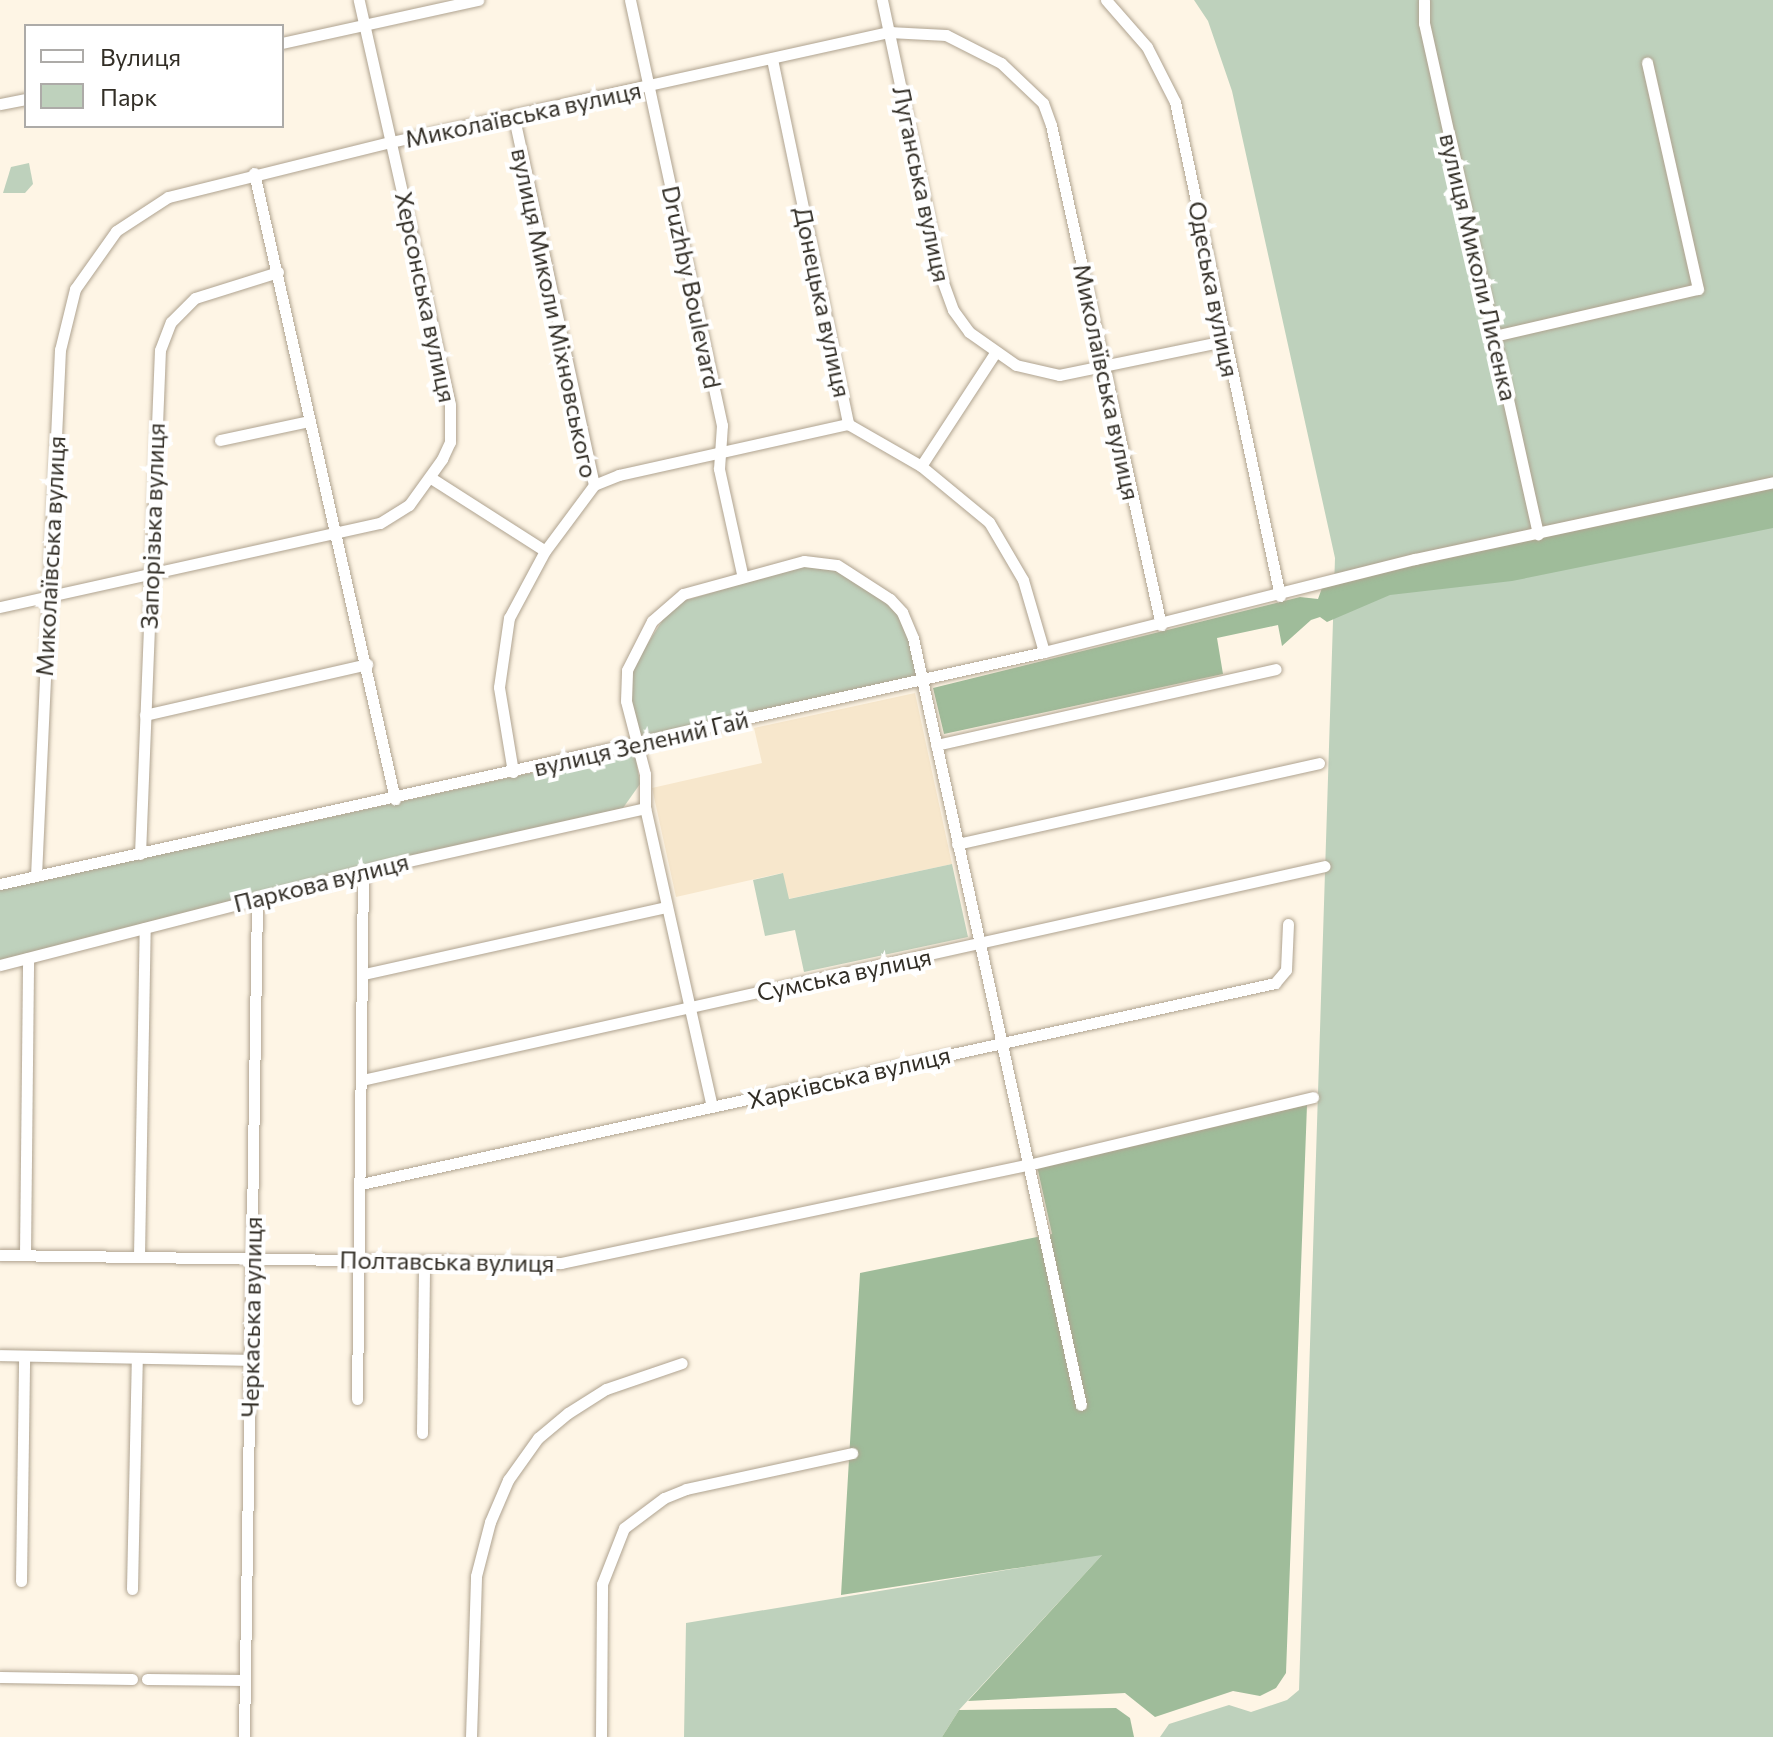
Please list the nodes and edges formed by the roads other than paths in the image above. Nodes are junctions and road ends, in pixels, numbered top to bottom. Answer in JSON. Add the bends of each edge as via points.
{"nodes":[{"id":1,"x":359,"y":0,"type":"edge"},
{"id":2,"x":478,"y":0,"type":"edge"},
{"id":3,"x":630,"y":0,"type":"edge"},
{"id":4,"x":882,"y":0,"type":"edge"},
{"id":5,"x":1106,"y":0,"type":"edge"},
{"id":6,"x":1424,"y":0,"type":"edge"},
{"id":7,"x":364,"y":25,"type":"junction"},
{"id":8,"x":889,"y":32,"type":"junction"},
{"id":9,"x":284,"y":43,"type":"edge"},
{"id":10,"x":772,"y":59,"type":"junction"},
{"id":11,"x":1647,"y":63,"type":"dead end"},
{"id":12,"x":649,"y":88,"type":"junction"},
{"id":13,"x":24,"y":99,"type":"edge"},
{"id":14,"x":0,"y":104,"type":"edge"},
{"id":15,"x":513,"y":115,"type":"junction"},
{"id":16,"x":391,"y":142,"type":"junction"},
{"id":17,"x":254,"y":173,"type":"junction"},
{"id":18,"x":278,"y":272,"type":"junction"},
{"id":19,"x":1494,"y":336,"type":"junction"},
{"id":20,"x":1224,"y":341,"type":"junction"},
{"id":21,"x":995,"y":353,"type":"junction"},
{"id":22,"x":1103,"y":367,"type":"junction"},
{"id":23,"x":309,"y":421,"type":"junction"},
{"id":24,"x":848,"y":424,"type":"junction"},
{"id":25,"x":220,"y":440,"type":"dead end"},
{"id":26,"x":720,"y":452,"type":"junction"},
{"id":27,"x":921,"y":466,"type":"junction"},
{"id":28,"x":431,"y":478,"type":"junction"},
{"id":29,"x":1773,"y":482,"type":"edge"},
{"id":30,"x":594,"y":485,"type":"junction"},
{"id":31,"x":334,"y":534,"type":"junction"},
{"id":32,"x":1538,"y":534,"type":"junction"},
{"id":33,"x":545,"y":551,"type":"junction"},
{"id":34,"x":742,"y":574,"type":"junction"},
{"id":35,"x":150,"y":576,"type":"junction"},
{"id":36,"x":1280,"y":596,"type":"junction"},
{"id":37,"x":47,"y":597,"type":"junction"},
{"id":38,"x":0,"y":607,"type":"edge"},
{"id":39,"x":1161,"y":625,"type":"junction"},
{"id":40,"x":1044,"y":652,"type":"junction"},
{"id":41,"x":367,"y":664,"type":"junction"},
{"id":42,"x":1276,"y":669,"type":"dead end"},
{"id":43,"x":922,"y":679,"type":"junction"},
{"id":44,"x":145,"y":715,"type":"junction"},
{"id":45,"x":635,"y":743,"type":"junction"},
{"id":46,"x":936,"y":745,"type":"junction"},
{"id":47,"x":1319,"y":763,"type":"dead end"},
{"id":48,"x":513,"y":772,"type":"junction"},
{"id":49,"x":395,"y":799,"type":"junction"},
{"id":50,"x":645,"y":808,"type":"junction"},
{"id":51,"x":957,"y":844,"type":"junction"},
{"id":52,"x":140,"y":854,"type":"junction"},
{"id":53,"x":1325,"y":866,"type":"dead end"},
{"id":54,"x":363,"y":872,"type":"junction"},
{"id":55,"x":36,"y":876,"type":"junction"},
{"id":56,"x":0,"y":884,"type":"edge"},
{"id":57,"x":257,"y":898,"type":"junction"},
{"id":58,"x":667,"y":907,"type":"junction"},
{"id":59,"x":1288,"y":924,"type":"dead end"},
{"id":60,"x":145,"y":928,"type":"junction"},
{"id":61,"x":978,"y":944,"type":"junction"},
{"id":62,"x":28,"y":958,"type":"junction"},
{"id":63,"x":0,"y":965,"type":"edge"},
{"id":64,"x":364,"y":974,"type":"junction"},
{"id":65,"x":690,"y":1007,"type":"junction"},
{"id":66,"x":1001,"y":1043,"type":"junction"},
{"id":67,"x":362,"y":1080,"type":"junction"},
{"id":68,"x":1313,"y":1097,"type":"dead end"},
{"id":69,"x":712,"y":1107,"type":"junction"},
{"id":70,"x":1028,"y":1165,"type":"junction"},
{"id":71,"x":361,"y":1184,"type":"junction"},
{"id":72,"x":0,"y":1255,"type":"edge"},
{"id":73,"x":25,"y":1255,"type":"junction"},
{"id":74,"x":139,"y":1256,"type":"junction"},
{"id":75,"x":252,"y":1258,"type":"junction"},
{"id":76,"x":360,"y":1260,"type":"junction"},
{"id":77,"x":424,"y":1261,"type":"junction"},
{"id":78,"x":0,"y":1355,"type":"edge"},
{"id":79,"x":24,"y":1356,"type":"junction"},
{"id":80,"x":137,"y":1358,"type":"junction"},
{"id":81,"x":250,"y":1360,"type":"junction"},
{"id":82,"x":682,"y":1363,"type":"dead end"},
{"id":83,"x":357,"y":1399,"type":"dead end"},
{"id":84,"x":1081,"y":1405,"type":"dead end"},
{"id":85,"x":422,"y":1433,"type":"dead end"},
{"id":86,"x":852,"y":1453,"type":"dead end"},
{"id":87,"x":21,"y":1581,"type":"dead end"},
{"id":88,"x":132,"y":1589,"type":"dead end"},
{"id":89,"x":0,"y":1677,"type":"edge"},
{"id":90,"x":132,"y":1679,"type":"dead end"},
{"id":91,"x":147,"y":1679,"type":"dead end"},
{"id":92,"x":245,"y":1680,"type":"junction"},
{"id":93,"x":244,"y":1737,"type":"edge"},
{"id":94,"x":471,"y":1737,"type":"edge"},
{"id":95,"x":601,"y":1737,"type":"edge"}],
"edges":[{"from":1,"to":7,"type":"street","name":"Херсонська вулиця"},
{"from":2,"to":7,"type":"street"},
{"from":3,"to":12,"type":"street","name":"Druzhby Boulevard"},
{"from":4,"to":8,"type":"street","name":"Луганська вулиця"},
{"from":5,"to":20,"type":"street","name":"Одеська вулиця","via":[[1147,47],[1175,102]]},
{"from":6,"to":19,"type":"street","name":"вулиця Миколи Лисенка","via":[[1424,23]]},
{"from":7,"to":9,"type":"street"},
{"from":7,"to":16,"type":"street","name":"Херсонська вулиця"},
{"from":8,"to":10,"type":"street","name":"Миколаївська вулиця"},
{"from":8,"to":21,"type":"street","name":"Луганська вулиця","via":[[946,295],[960,322]]},
{"from":8,"to":22,"type":"street","name":"Миколаївська вулиця","via":[[946,35],[976,47],[1024,80],[1043,103]]},
{"from":10,"to":12,"type":"street","name":"Миколаївська вулиця"},
{"from":10,"to":24,"type":"street","name":"Донецька вулиця"},
{"from":11,"to":19,"type":"street","via":[[1698,289]]},
{"from":12,"to":15,"type":"street","name":"Миколаївська вулиця"},
{"from":12,"to":26,"type":"street","name":"Druzhby Boulevard","via":[[722,425]]},
{"from":13,"to":14,"type":"street"},
{"from":15,"to":16,"type":"street","name":"Миколаївська вулиця"},
{"from":15,"to":30,"type":"street","name":"вулиця Миколи Міхновського"},
{"from":16,"to":17,"type":"street","name":"Миколаївська вулиця"},
{"from":16,"to":28,"type":"street","name":"Херсонська вулиця","via":[[450,405],[450,442]]},
{"from":17,"to":18,"type":"street"},
{"from":17,"to":37,"type":"street","name":"Миколаївська вулиця","via":[[186,189],[147,208],[103,245],[75,289],[60,350]]},
{"from":18,"to":23,"type":"street"},
{"from":18,"to":35,"type":"street","name":"Запорізька вулиця","via":[[195,298],[164,335]]},
{"from":19,"to":32,"type":"street","name":"вулиця Миколи Лисенка"},
{"from":20,"to":22,"type":"street","name":"Луганська вулиця"},
{"from":20,"to":36,"type":"street","name":"Одеська вулиця"},
{"from":21,"to":22,"type":"street","name":"Луганська вулиця","via":[[1043,373]]},
{"from":21,"to":27,"type":"street"},
{"from":22,"to":39,"type":"street","name":"Миколаївська вулиця"},
{"from":23,"to":25,"type":"street"},
{"from":23,"to":31,"type":"street"},
{"from":24,"to":26,"type":"street"},
{"from":24,"to":27,"type":"street","name":"Донецька вулиця"},
{"from":26,"to":30,"type":"street"},
{"from":26,"to":34,"type":"street","name":"Druzhby Boulevard"},
{"from":27,"to":40,"type":"street","name":"Донецька вулиця","via":[[971,505],[1003,540],[1023,580]]},
{"from":28,"to":31,"type":"street","name":"Херсонська вулиця","via":[[394,517]]},
{"from":28,"to":33,"type":"street"},
{"from":29,"to":32,"type":"street","name":"вулиця Зелений Гай"},
{"from":30,"to":33,"type":"street","name":"вулиця Миколи Міхновського"},
{"from":31,"to":35,"type":"street","name":"Херсонська вулиця"},
{"from":31,"to":41,"type":"street"},
{"from":32,"to":36,"type":"street","name":"вулиця Зелений Гай","via":[[1415,559]]},
{"from":33,"to":48,"type":"street","name":"вулиця Миколи Міхновського","via":[[509,618],[500,662],[501,710]]},
{"from":34,"to":43,"type":"street","via":[[804,561],[849,571],[902,612]]},
{"from":34,"to":45,"type":"street","via":[[672,600],[647,630],[632,655],[626,686]]},
{"from":35,"to":37,"type":"street","name":"Херсонська вулиця"},
{"from":35,"to":44,"type":"street","name":"Запорізька вулиця"},
{"from":36,"to":39,"type":"street","name":"вулиця Зелений Гай"},
{"from":37,"to":38,"type":"street","name":"Херсонська вулиця"},
{"from":37,"to":55,"type":"street","name":"Миколаївська вулиця"},
{"from":39,"to":40,"type":"street","name":"вулиця Зелений Гай"},
{"from":40,"to":43,"type":"street","name":"вулиця Зелений Гай"},
{"from":41,"to":44,"type":"street"},
{"from":41,"to":49,"type":"street"},
{"from":42,"to":46,"type":"street"},
{"from":43,"to":45,"type":"street","name":"вулиця Зелений Гай"},
{"from":43,"to":46,"type":"street"},
{"from":44,"to":52,"type":"street","name":"Запорізька вулиця"},
{"from":45,"to":48,"type":"street","name":"вулиця Зелений Гай"},
{"from":45,"to":50,"type":"street","via":[[645,774]]},
{"from":46,"to":51,"type":"street"},
{"from":47,"to":51,"type":"street"},
{"from":48,"to":49,"type":"street","name":"вулиця Зелений Гай"},
{"from":49,"to":52,"type":"street","name":"вулиця Зелений Гай"},
{"from":50,"to":54,"type":"street","name":"Паркова вулиця"},
{"from":50,"to":58,"type":"street"},
{"from":51,"to":61,"type":"street"},
{"from":52,"to":55,"type":"street","name":"вулиця Зелений Гай"},
{"from":53,"to":61,"type":"street","name":"Сумська вулиця"},
{"from":54,"to":57,"type":"street","name":"Паркова вулиця"},
{"from":54,"to":64,"type":"street"},
{"from":55,"to":56,"type":"street","name":"вулиця Зелений Гай"},
{"from":57,"to":60,"type":"street","name":"Паркова вулиця"},
{"from":57,"to":75,"type":"street","name":"Черкаська вулиця"},
{"from":58,"to":64,"type":"street"},
{"from":58,"to":65,"type":"street"},
{"from":59,"to":66,"type":"street","name":"Харківська вулиця","via":[[1286,970],[1275,983]]},
{"from":60,"to":62,"type":"street","name":"Паркова вулиця"},
{"from":60,"to":74,"type":"street"},
{"from":61,"to":65,"type":"street","name":"Сумська вулиця"},
{"from":61,"to":66,"type":"street"},
{"from":62,"to":63,"type":"street","name":"Паркова вулиця"},
{"from":62,"to":73,"type":"street"},
{"from":64,"to":67,"type":"street"},
{"from":65,"to":67,"type":"street","name":"Сумська вулиця"},
{"from":65,"to":69,"type":"street"},
{"from":66,"to":69,"type":"street","name":"Харківська вулиця"},
{"from":66,"to":70,"type":"street"},
{"from":67,"to":71,"type":"street"},
{"from":68,"to":70,"type":"street","name":"Полтавська вулиця"},
{"from":69,"to":71,"type":"street","name":"Харківська вулиця"},
{"from":70,"to":77,"type":"street","name":"Полтавська вулиця","via":[[585,1259],[532,1264]]},
{"from":70,"to":84,"type":"street"},
{"from":71,"to":76,"type":"street"},
{"from":72,"to":73,"type":"street","name":"Полтавська вулиця"},
{"from":73,"to":74,"type":"street","name":"Полтавська вулиця"},
{"from":74,"to":75,"type":"street","name":"Полтавська вулиця"},
{"from":75,"to":76,"type":"street","name":"Полтавська вулиця"},
{"from":75,"to":81,"type":"street","name":"Черкаська вулиця"},
{"from":76,"to":77,"type":"street","name":"Полтавська вулиця"},
{"from":76,"to":83,"type":"street"},
{"from":77,"to":85,"type":"street"},
{"from":78,"to":79,"type":"street"},
{"from":79,"to":80,"type":"street"},
{"from":79,"to":87,"type":"street"},
{"from":80,"to":81,"type":"street"},
{"from":80,"to":88,"type":"street"},
{"from":81,"to":92,"type":"street","name":"Черкаська вулиця"},
{"from":82,"to":94,"type":"street","via":[[606,1389],[568,1413],[538,1438],[508,1480],[476,1576]]},
{"from":86,"to":95,"type":"street","via":[[686,1489],[664,1498],[624,1528],[602,1584]]},
{"from":89,"to":90,"type":"street"},
{"from":91,"to":92,"type":"street"},
{"from":92,"to":93,"type":"street","name":"Черкаська вулиця"}]}
